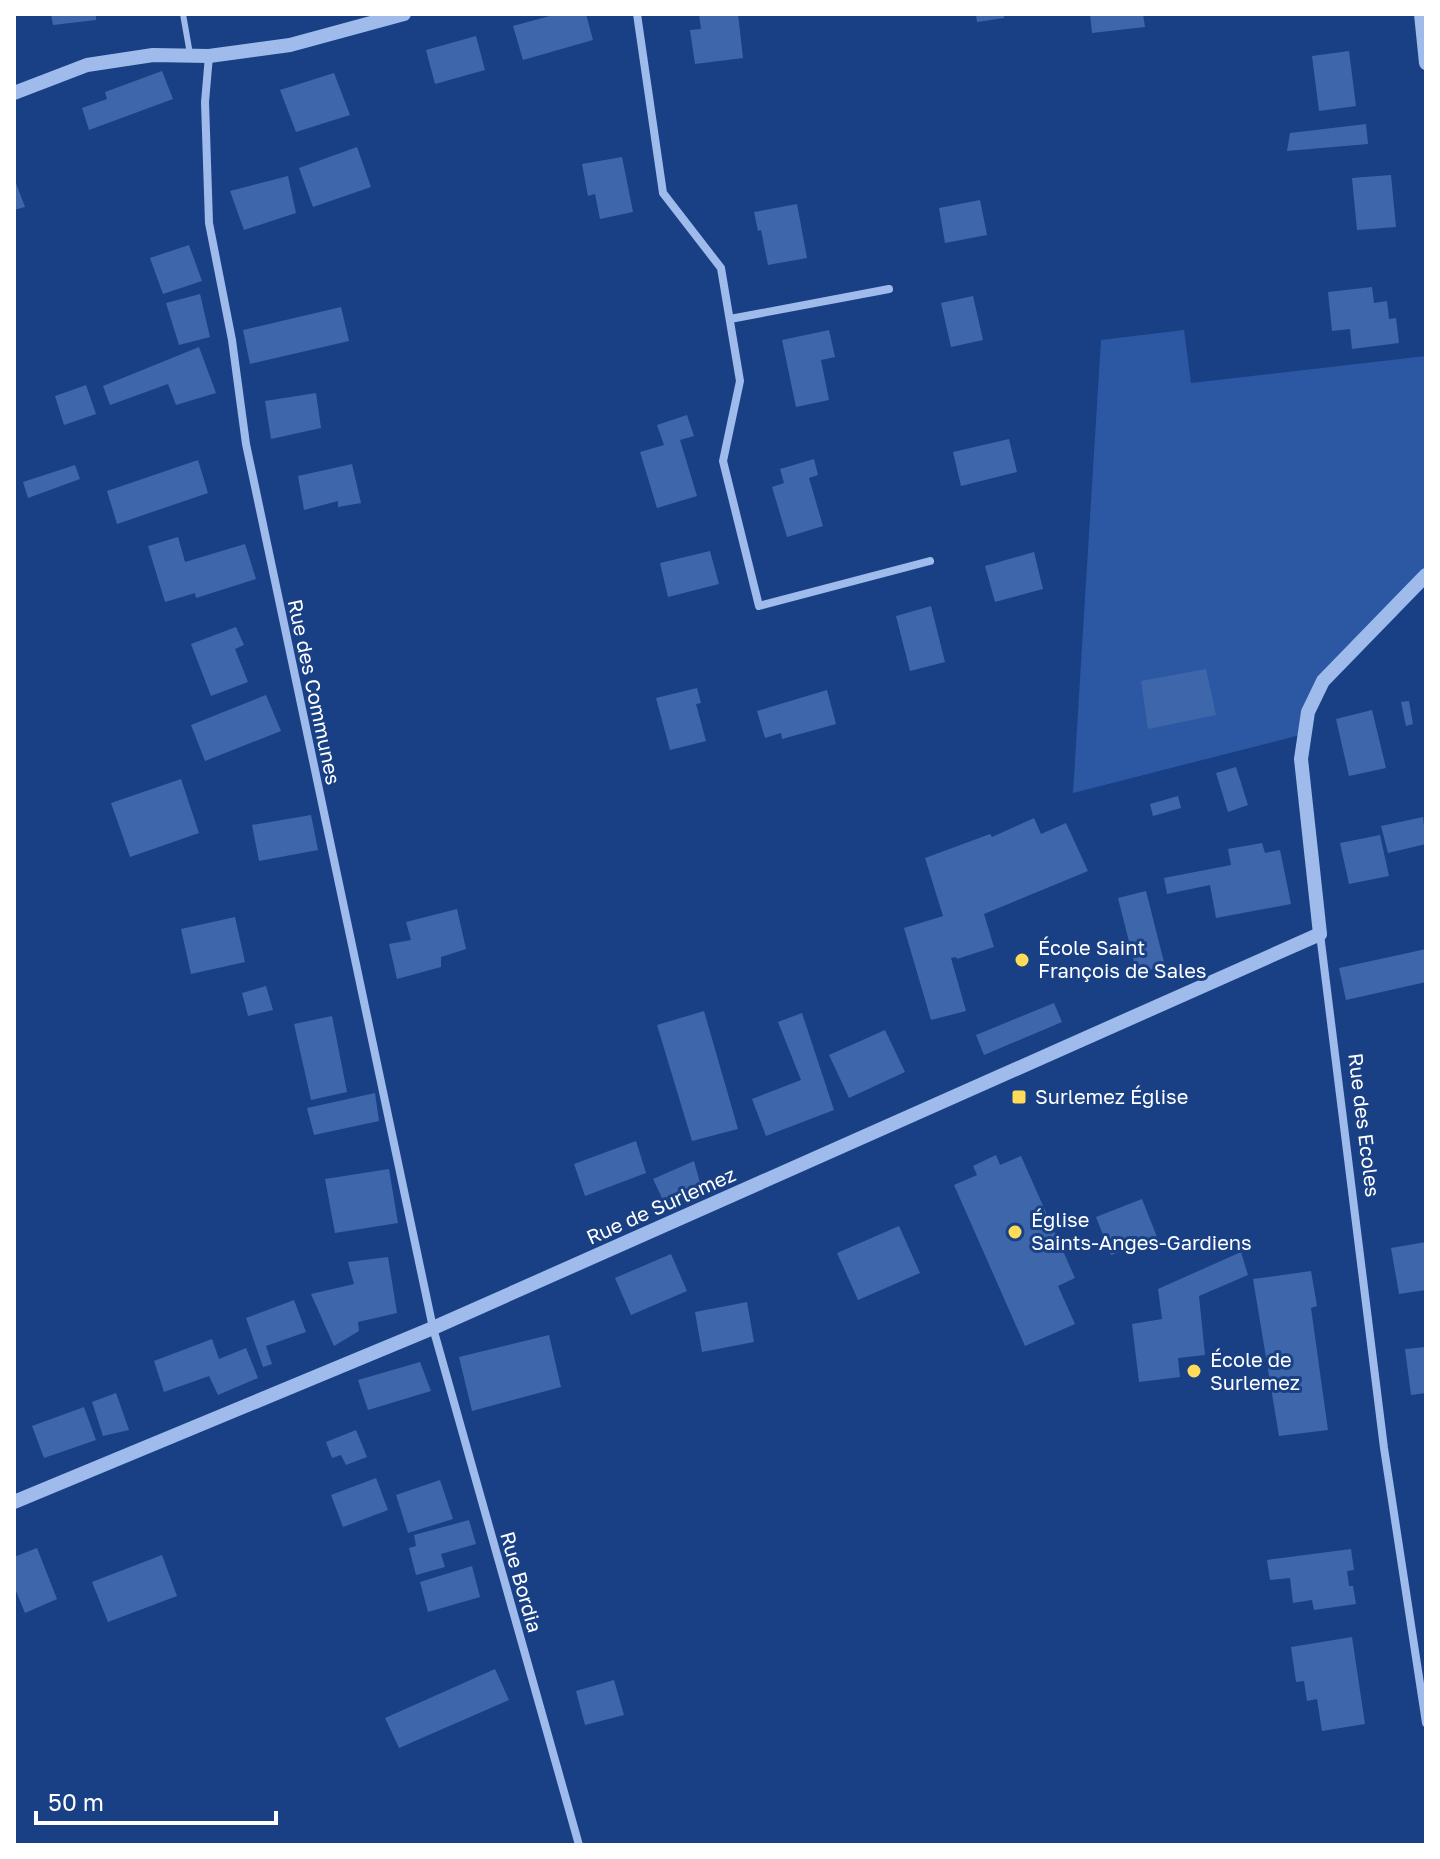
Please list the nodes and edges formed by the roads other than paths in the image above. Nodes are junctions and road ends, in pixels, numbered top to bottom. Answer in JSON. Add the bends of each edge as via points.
{"nodes":[{"id":1,"x":183,"y":14,"type":"edge"},
{"id":2,"x":404,"y":14,"type":"edge"},
{"id":3,"x":637,"y":14,"type":"edge"},
{"id":4,"x":1421,"y":14,"type":"edge"},
{"id":5,"x":190,"y":54,"type":"junction"},
{"id":6,"x":209,"y":56,"type":"junction"},
{"id":7,"x":1426,"y":63,"type":"edge"},
{"id":8,"x":14,"y":93,"type":"edge"},
{"id":9,"x":889,"y":289,"type":"dead end"},
{"id":10,"x":730,"y":319,"type":"junction"},
{"id":11,"x":930,"y":561,"type":"dead end"},
{"id":12,"x":1426,"y":575,"type":"edge"},
{"id":13,"x":1320,"y":934,"type":"junction"},
{"id":14,"x":433,"y":1328,"type":"junction"},
{"id":15,"x":14,"y":1502,"type":"edge"},
{"id":16,"x":1426,"y":1723,"type":"edge"},
{"id":17,"x":579,"y":1845,"type":"edge"}],
"edges":[{"from":1,"to":5,"type":"lane"},
{"from":2,"to":6,"type":"street","via":[[290,45]]},
{"from":3,"to":10,"type":"street","via":[[663,193],[721,268]]},
{"from":4,"to":7,"type":"street"},
{"from":5,"to":6,"type":"street"},
{"from":5,"to":8,"type":"street","via":[[87,65]]},
{"from":6,"to":14,"type":"street","name":"Rue des Communes","via":[[209,223],[246,444]]},
{"from":9,"to":10,"type":"street"},
{"from":10,"to":11,"type":"street","via":[[740,381],[723,461],[759,606]]},
{"from":12,"to":13,"type":"street","name":"Rue des Ecoles","via":[[1323,681],[1308,712],[1301,759]]},
{"from":13,"to":14,"type":"street","name":"Rue de Surlemez"},
{"from":13,"to":16,"type":"street","name":"Rue des Ecoles","via":[[1384,1448]]},
{"from":14,"to":15,"type":"street","name":"Rue de Surlemez"},
{"from":14,"to":17,"type":"street","name":"Rue Bordia"}]}
